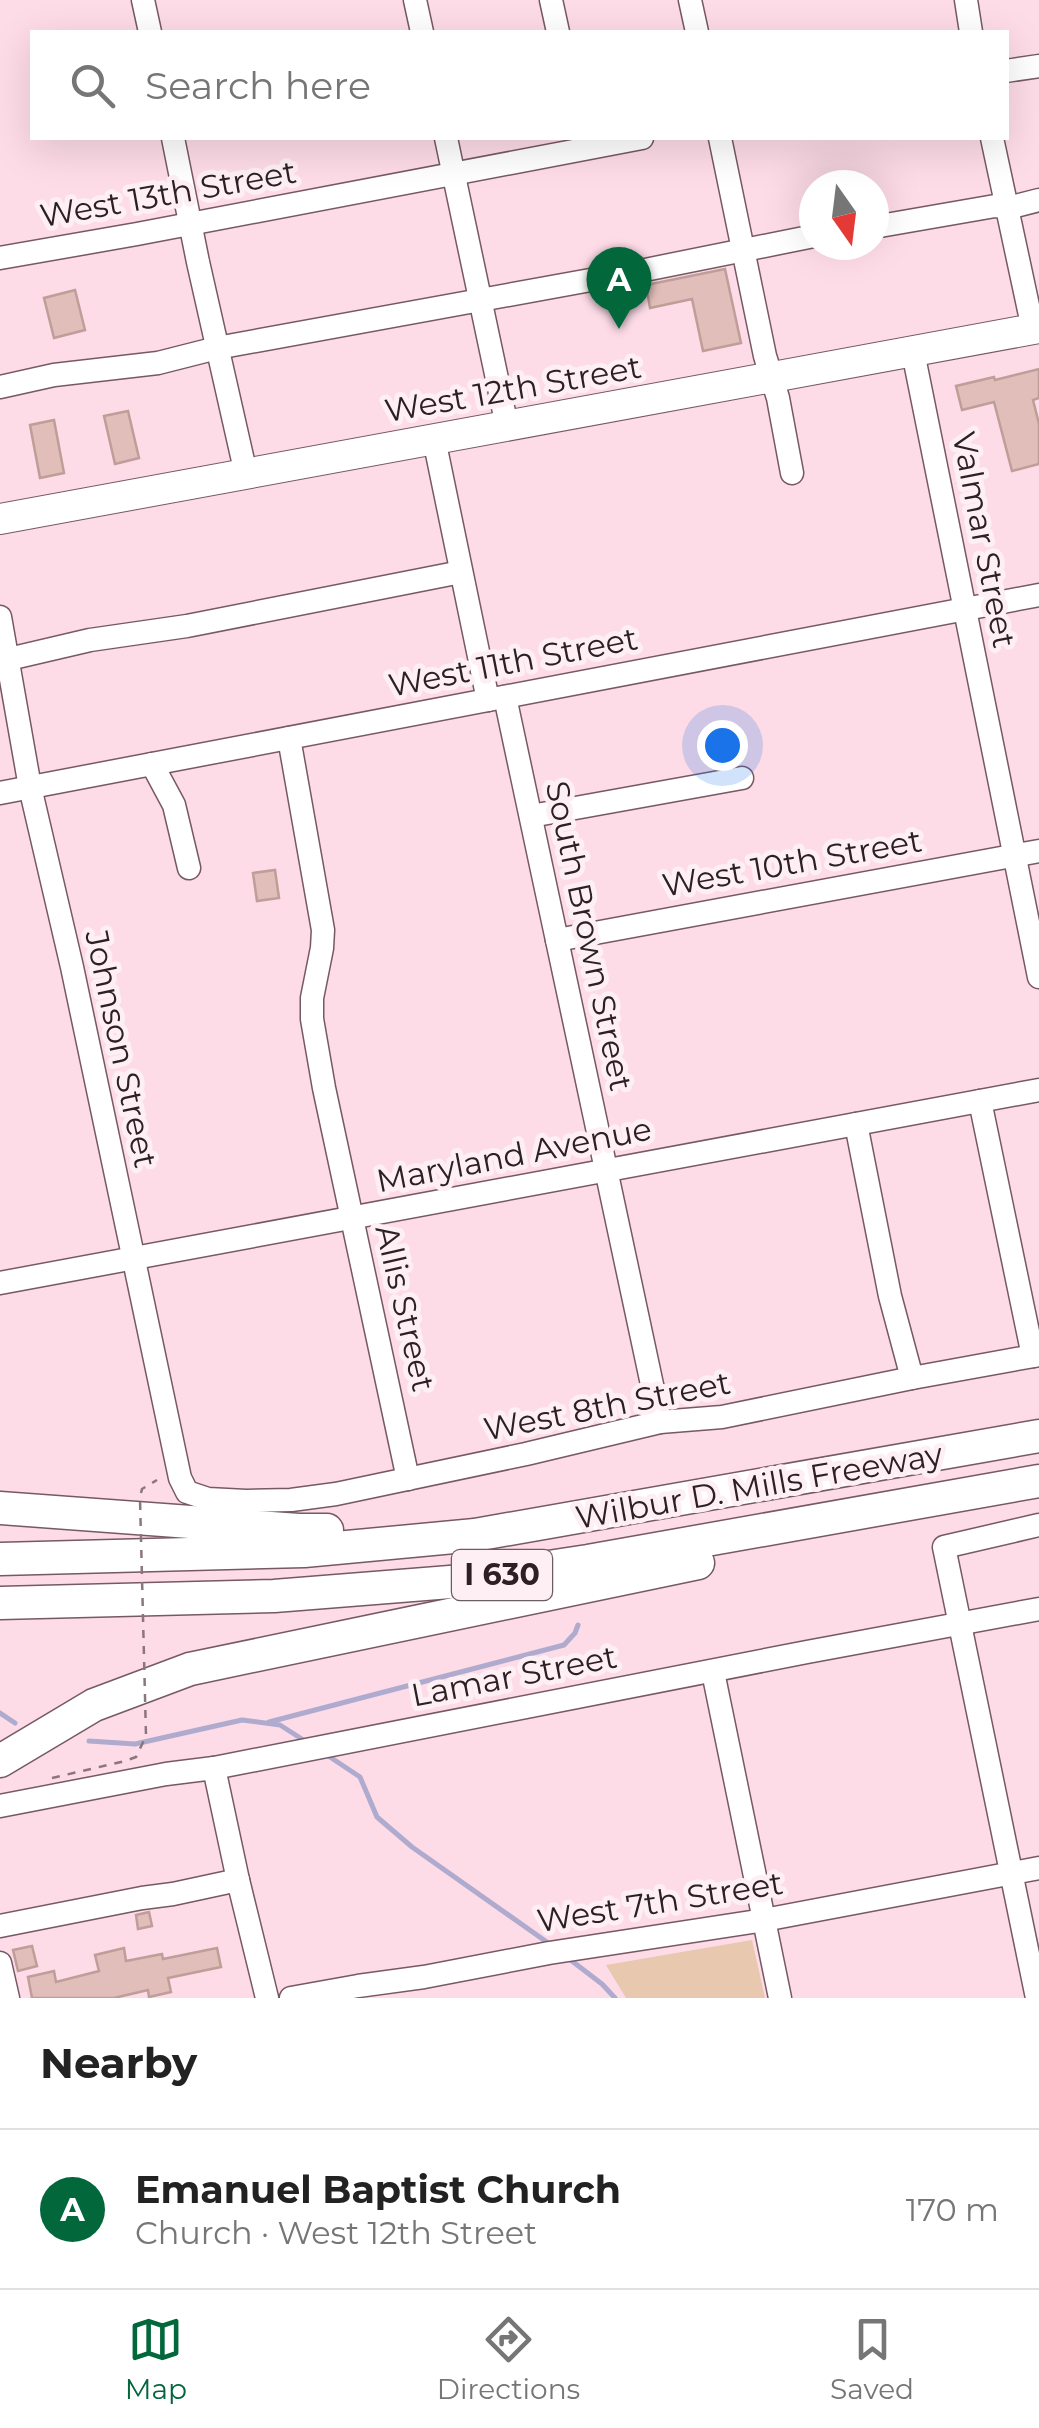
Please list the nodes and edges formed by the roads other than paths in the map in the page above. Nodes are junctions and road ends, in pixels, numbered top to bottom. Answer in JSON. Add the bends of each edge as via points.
{"nodes":[{"id":1,"x":143,"y":0,"type":"edge"},
{"id":2,"x":415,"y":0,"type":"edge"},
{"id":3,"x":551,"y":0,"type":"edge"},
{"id":4,"x":690,"y":0,"type":"edge"},
{"id":5,"x":966,"y":0,"type":"edge"},
{"id":6,"x":150,"y":30,"type":"edge"},
{"id":7,"x":422,"y":30,"type":"edge"},
{"id":8,"x":558,"y":30,"type":"edge"},
{"id":9,"x":697,"y":30,"type":"edge"},
{"id":10,"x":971,"y":30,"type":"edge"},
{"id":11,"x":1039,"y":66,"type":"edge"},
{"id":12,"x":1009,"y":71,"type":"edge"},
{"id":13,"x":173,"y":140,"type":"edge"},
{"id":14,"x":446,"y":140,"type":"edge"},
{"id":15,"x":612,"y":140,"type":"edge"},
{"id":16,"x":720,"y":140,"type":"edge"},
{"id":17,"x":992,"y":140,"type":"edge"},
{"id":18,"x":583,"y":142,"type":"edge"},
{"id":19,"x":454,"y":174,"type":"junction"},
{"id":20,"x":1039,"y":200,"type":"edge"},
{"id":21,"x":1008,"y":208,"type":"junction"},
{"id":22,"x":191,"y":223,"type":"junction"},
{"id":23,"x":889,"y":224,"type":"edge"},
{"id":24,"x":799,"y":239,"type":"edge"},
{"id":25,"x":742,"y":250,"type":"junction"},
{"id":26,"x":0,"y":258,"type":"edge"},
{"id":27,"x":479,"y":298,"type":"junction"},
{"id":28,"x":1036,"y":328,"type":"edge"},
{"id":29,"x":216,"y":348,"type":"junction"},
{"id":30,"x":913,"y":352,"type":"junction"},
{"id":31,"x":772,"y":377,"type":"junction"},
{"id":32,"x":0,"y":387,"type":"edge"},
{"id":33,"x":507,"y":426,"type":"junction"},
{"id":34,"x":434,"y":439,"type":"junction"},
{"id":35,"x":792,"y":472,"type":"dead end"},
{"id":36,"x":246,"y":474,"type":"junction"},
{"id":37,"x":0,"y":519,"type":"edge"},
{"id":38,"x":461,"y":572,"type":"junction"},
{"id":39,"x":1039,"y":596,"type":"edge"},
{"id":40,"x":965,"y":610,"type":"junction"},
{"id":41,"x":0,"y":616,"type":"edge"},
{"id":42,"x":4,"y":660,"type":"edge"},
{"id":43,"x":497,"y":699,"type":"junction"},
{"id":44,"x":289,"y":738,"type":"junction"},
{"id":45,"x":152,"y":764,"type":"junction"},
{"id":46,"x":742,"y":778,"type":"dead end"},
{"id":47,"x":30,"y":788,"type":"junction"},
{"id":48,"x":0,"y":793,"type":"edge"},
{"id":49,"x":530,"y":816,"type":"junction"},
{"id":50,"x":1039,"y":851,"type":"edge"},
{"id":51,"x":1015,"y":855,"type":"junction"},
{"id":52,"x":189,"y":868,"type":"dead end"},
{"id":53,"x":557,"y":940,"type":"junction"},
{"id":54,"x":1039,"y":977,"type":"edge"},
{"id":55,"x":1039,"y":1090,"type":"edge"},
{"id":56,"x":980,"y":1101,"type":"junction"},
{"id":57,"x":856,"y":1124,"type":"junction"},
{"id":58,"x":606,"y":1171,"type":"junction"},
{"id":59,"x":352,"y":1218,"type":"junction"},
{"id":60,"x":132,"y":1259,"type":"junction"},
{"id":61,"x":0,"y":1281,"type":"edge"},
{"id":62,"x":1036,"y":1355,"type":"edge"},
{"id":63,"x":912,"y":1378,"type":"junction"},
{"id":64,"x":660,"y":1422,"type":"junction"},
{"id":65,"x":1039,"y":1436,"type":"edge"},
{"id":66,"x":408,"y":1479,"type":"junction"},
{"id":67,"x":1039,"y":1481,"type":"edge"},
{"id":68,"x":997,"y":1488,"type":"junction"},
{"id":69,"x":188,"y":1492,"type":"joint"},
{"id":70,"x":0,"y":1508,"type":"edge"},
{"id":71,"x":536,"y":1525,"type":"junction"},
{"id":72,"x":1039,"y":1525,"type":"edge"},
{"id":73,"x":0,"y":1559,"type":"edge"},
{"id":74,"x":0,"y":1603,"type":"edge"},
{"id":75,"x":1039,"y":1610,"type":"edge"},
{"id":76,"x":961,"y":1624,"type":"junction"},
{"id":77,"x":713,"y":1672,"type":"junction"},
{"id":78,"x":0,"y":1761,"type":"edge"},
{"id":79,"x":214,"y":1768,"type":"junction"},
{"id":80,"x":0,"y":1806,"type":"edge"},
{"id":81,"x":1039,"y":1868,"type":"edge"},
{"id":82,"x":1011,"y":1874,"type":"junction"},
{"id":83,"x":238,"y":1880,"type":"junction"},
{"id":84,"x":764,"y":1920,"type":"junction"},
{"id":85,"x":0,"y":1926,"type":"edge"},
{"id":86,"x":0,"y":1964,"type":"edge"},
{"id":87,"x":8,"y":1998,"type":"edge"},
{"id":88,"x":268,"y":1998,"type":"edge"},
{"id":89,"x":292,"y":1998,"type":"edge"},
{"id":90,"x":780,"y":1998,"type":"edge"},
{"id":91,"x":1037,"y":1998,"type":"edge"}],
"edges":[{"from":1,"to":6,"type":"street"},
{"from":2,"to":7,"type":"street"},
{"from":3,"to":8,"type":"street"},
{"from":4,"to":9,"type":"street"},
{"from":5,"to":10,"type":"street"},
{"from":11,"to":12,"type":"street"},
{"from":13,"to":22,"type":"street"},
{"from":14,"to":19,"type":"street"},
{"from":15,"to":18,"type":"street","name":"West 13th Street"},
{"from":16,"to":25,"type":"street"},
{"from":17,"to":21,"type":"street"},
{"from":18,"to":19,"type":"street","name":"West 13th Street"},
{"from":19,"to":22,"type":"street","name":"West 13th Street"},
{"from":19,"to":27,"type":"street"},
{"from":20,"to":21,"type":"street"},
{"from":21,"to":23,"type":"street"},
{"from":21,"to":28,"type":"street"},
{"from":22,"to":26,"type":"street","name":"West 13th Street"},
{"from":22,"to":29,"type":"street"},
{"from":24,"to":25,"type":"street"},
{"from":25,"to":27,"type":"street"},
{"from":25,"to":31,"type":"street"},
{"from":27,"to":29,"type":"street"},
{"from":27,"to":33,"type":"street"},
{"from":28,"to":30,"type":"main road","name":"West 12th Street"},
{"from":29,"to":32,"type":"street"},
{"from":29,"to":36,"type":"street"},
{"from":30,"to":31,"type":"main road","name":"West 12th Street"},
{"from":30,"to":40,"type":"street","name":"Valmar Street"},
{"from":31,"to":33,"type":"main road","name":"West 12th Street"},
{"from":31,"to":35,"type":"street"},
{"from":33,"to":34,"type":"main road","name":"West 12th Street"},
{"from":34,"to":36,"type":"main road","name":"West 12th Street"},
{"from":34,"to":38,"type":"street","name":"South Brown Street"},
{"from":36,"to":37,"type":"main road","name":"West 12th Street"},
{"from":38,"to":42,"type":"street"},
{"from":38,"to":43,"type":"street","name":"South Brown Street"},
{"from":39,"to":40,"type":"street","name":"West 11th Street"},
{"from":40,"to":43,"type":"street","name":"West 11th Street"},
{"from":40,"to":51,"type":"street","name":"Valmar Street"},
{"from":41,"to":42,"type":"street","name":"Johnson Street"},
{"from":42,"to":47,"type":"street","name":"Johnson Street"},
{"from":43,"to":44,"type":"street","name":"West 11th Street"},
{"from":43,"to":49,"type":"street","name":"South Brown Street"},
{"from":44,"to":45,"type":"street","name":"West 11th Street"},
{"from":44,"to":59,"type":"street","name":"Allis Street","via":[[323,930],[312,1019]]},
{"from":45,"to":47,"type":"street","name":"West 11th Street"},
{"from":45,"to":52,"type":"street","via":[[174,805]]},
{"from":46,"to":49,"type":"street"},
{"from":47,"to":48,"type":"street","name":"West 11th Street"},
{"from":47,"to":60,"type":"street","name":"Johnson Street"},
{"from":49,"to":53,"type":"street","name":"South Brown Street"},
{"from":50,"to":51,"type":"street","name":"West 10th Street"},
{"from":51,"to":53,"type":"street","name":"West 10th Street"},
{"from":51,"to":54,"type":"street","name":"Valmar Street"},
{"from":53,"to":58,"type":"street","name":"South Brown Street"},
{"from":55,"to":56,"type":"street","name":"Maryland Avenue"},
{"from":56,"to":57,"type":"street","name":"Maryland Avenue"},
{"from":56,"to":62,"type":"street"},
{"from":57,"to":58,"type":"street","name":"Maryland Avenue"},
{"from":57,"to":63,"type":"street"},
{"from":58,"to":59,"type":"street","name":"Maryland Avenue"},
{"from":58,"to":64,"type":"street","name":"South Brown Street"},
{"from":59,"to":60,"type":"street","name":"Maryland Avenue"},
{"from":59,"to":66,"type":"street","name":"Allis Street"},
{"from":60,"to":61,"type":"street","name":"Maryland Avenue"},
{"from":60,"to":69,"type":"street","name":"Johnson Street"},
{"from":62,"to":63,"type":"street","name":"West 8th Street"},
{"from":63,"to":64,"type":"street","name":"West 8th Street","via":[[722,1417]]},
{"from":64,"to":66,"type":"street","name":"West 8th Street"},
{"from":65,"to":71,"type":"highway","name":"Wilbur D. Mills Freeway","number":"I 630"},
{"from":66,"to":69,"type":"street","name":"West 8th Street","via":[[291,1500],[208,1499]]},
{"from":67,"to":68,"type":"highway","name":"Wilbur D. Mills Freeway","number":"I 630"},
{"from":68,"to":74,"type":"highway","name":"Wilbur D. Mills Freeway","number":"I 630","via":[[450,1582],[274,1596]]},
{"from":68,"to":78,"type":"highway","via":[[730,1556],[190,1668],[94,1705]]},
{"from":70,"to":71,"type":"highway","via":[[299,1530]]},
{"from":71,"to":73,"type":"highway","name":"Wilbur D. Mills Freeway","number":"I 630","via":[[304,1551]]},
{"from":72,"to":76,"type":"street","via":[[944,1547]]},
{"from":75,"to":76,"type":"street","name":"Lamar Street"},
{"from":76,"to":77,"type":"street","name":"Lamar Street"},
{"from":76,"to":82,"type":"street"},
{"from":77,"to":79,"type":"street","name":"Lamar Street"},
{"from":77,"to":84,"type":"street"},
{"from":79,"to":80,"type":"street","name":"Lamar Street"},
{"from":79,"to":83,"type":"street"},
{"from":81,"to":82,"type":"street","name":"West 7th Street"},
{"from":82,"to":84,"type":"street","name":"West 7th Street"},
{"from":82,"to":91,"type":"street"},
{"from":83,"to":85,"type":"street"},
{"from":83,"to":88,"type":"street"},
{"from":84,"to":89,"type":"street","name":"West 7th Street"},
{"from":84,"to":90,"type":"street"},
{"from":86,"to":87,"type":"street"}]}
